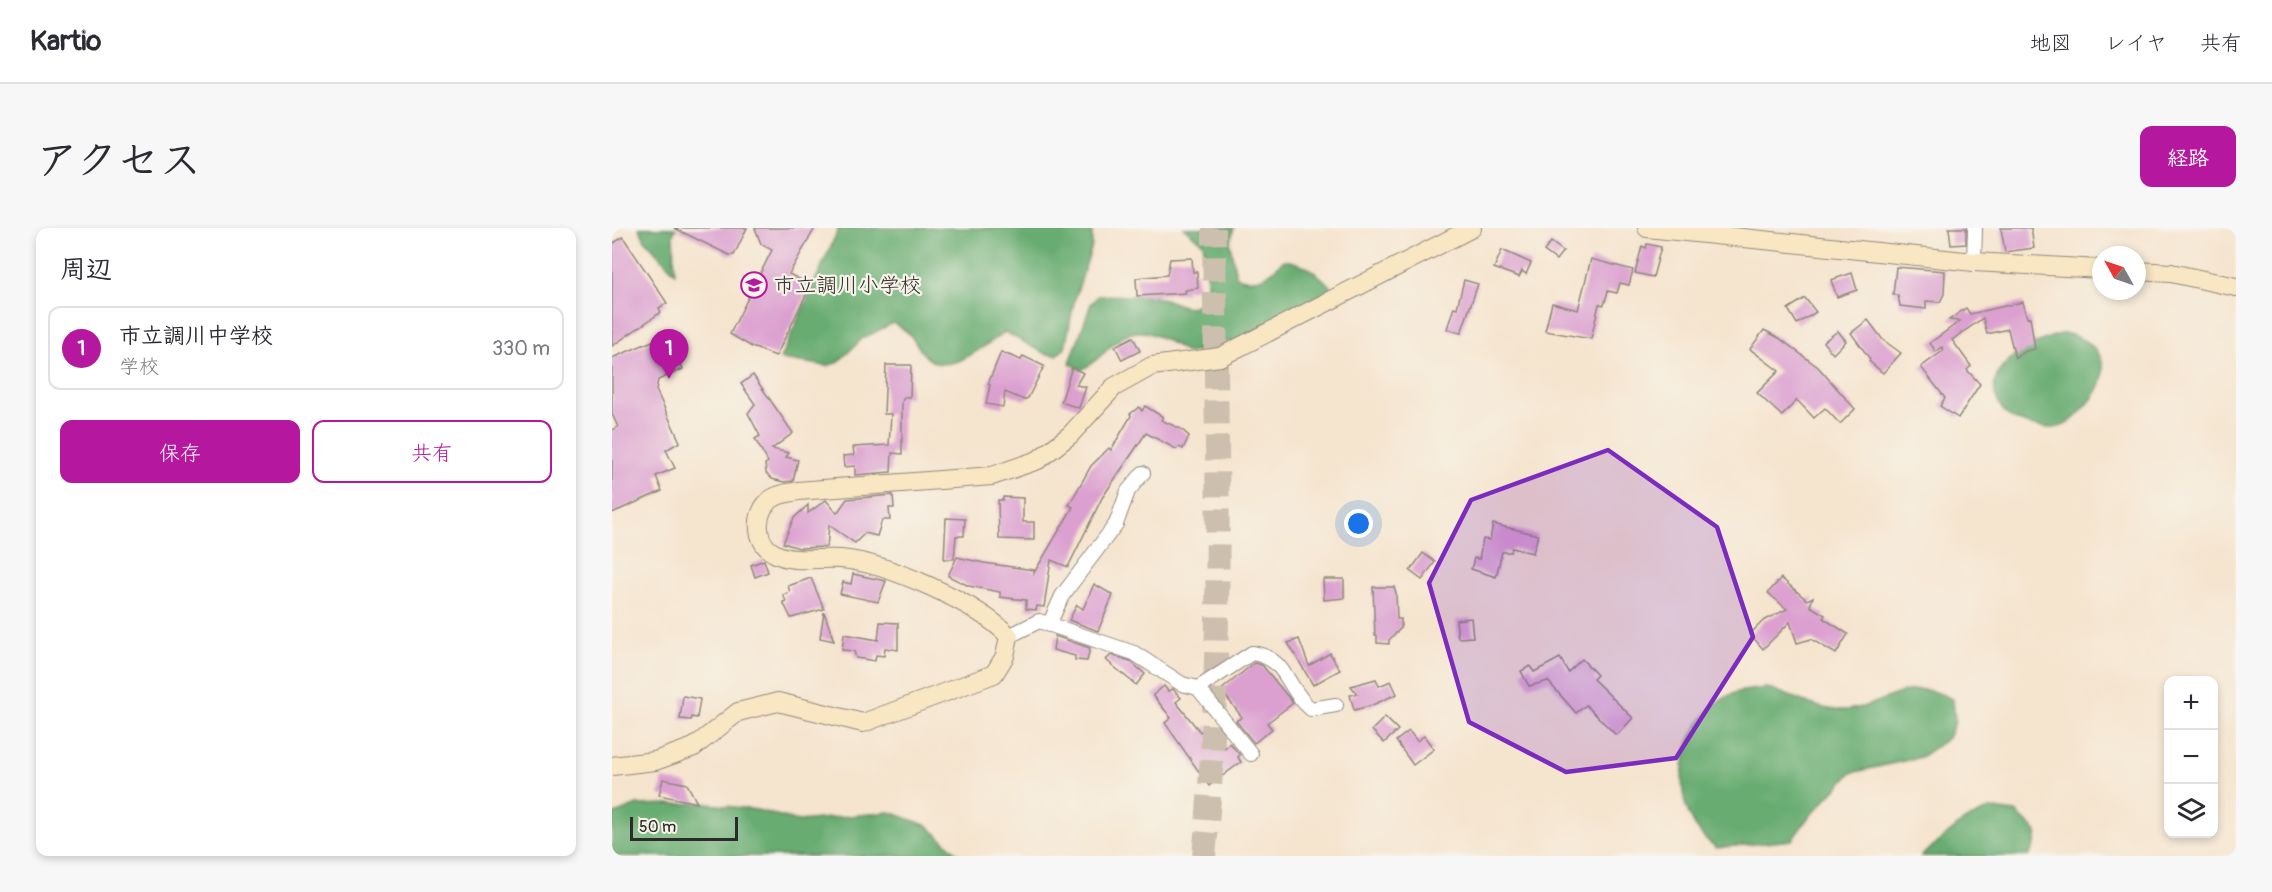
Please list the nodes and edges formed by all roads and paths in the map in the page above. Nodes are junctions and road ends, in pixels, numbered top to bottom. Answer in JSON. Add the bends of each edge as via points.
{"nodes":[{"id":1,"x":1472,"y":228,"type":"edge"},
{"id":2,"x":1647,"y":228,"type":"edge"},
{"id":3,"x":1975,"y":228,"type":"edge"},
{"id":4,"x":1974,"y":262,"type":"junction"},
{"id":5,"x":2092,"y":269,"type":"edge"},
{"id":6,"x":2146,"y":272,"type":"edge"},
{"id":7,"x":2236,"y":287,"type":"edge"},
{"id":8,"x":1143,"y":473,"type":"dead end"},
{"id":9,"x":1049,"y":625,"type":"junction"},
{"id":10,"x":1009,"y":636,"type":"junction"},
{"id":11,"x":1198,"y":688,"type":"junction"},
{"id":12,"x":1336,"y":705,"type":"dead end"},
{"id":13,"x":1251,"y":754,"type":"dead end"},
{"id":14,"x":612,"y":766,"type":"edge"}],
"edges":[{"from":1,"to":10,"type":"street","via":[[1220,357],[1152,366],[1114,387],[1070,435],[1038,460],[992,476],[798,491],[774,497],[760,513],[758,528],[764,544],[774,553],[797,559],[843,559],[892,571],[928,585],[999,626]]},
{"from":2,"to":4,"type":"street"},
{"from":3,"to":4,"type":"street"},
{"from":4,"to":5,"type":"street"},
{"from":6,"to":7,"type":"street"},
{"from":8,"to":9,"type":"street","via":[[1128,491],[1116,524],[1062,596]]},
{"from":9,"to":10,"type":"street","via":[[1039,621]]},
{"from":9,"to":11,"type":"street","via":[[1134,653],[1182,684]]},
{"from":10,"to":14,"type":"street","via":[[1005,656],[994,674],[863,723],[778,702],[738,712],[694,747],[655,761]]},
{"from":11,"to":12,"type":"street","via":[[1252,653],[1276,661],[1302,702],[1311,709]]},
{"from":11,"to":13,"type":"street"}]}
